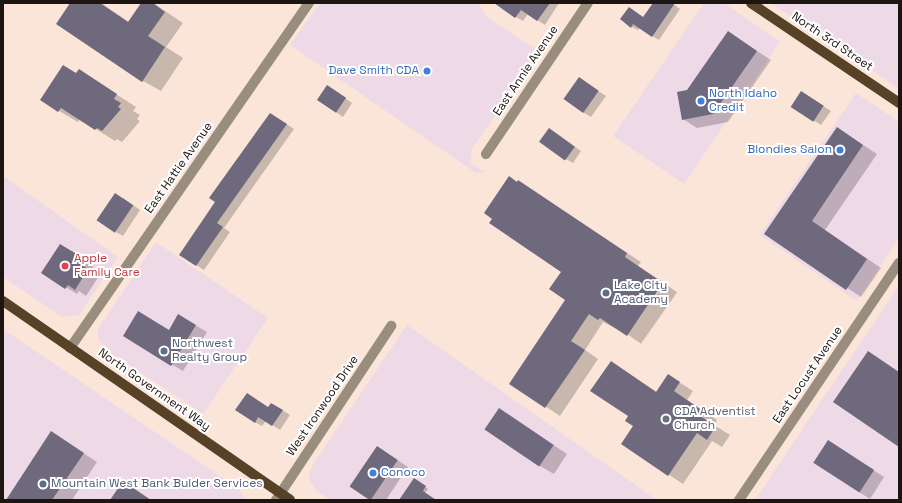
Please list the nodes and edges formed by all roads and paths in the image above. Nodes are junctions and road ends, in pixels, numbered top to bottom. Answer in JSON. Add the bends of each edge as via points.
{"nodes":[{"id":1,"x":309,"y":3,"type":"edge"},
{"id":2,"x":588,"y":3,"type":"edge"},
{"id":3,"x":751,"y":3,"type":"edge"},
{"id":4,"x":899,"y":103,"type":"edge"},
{"id":5,"x":486,"y":154,"type":"dead end"},
{"id":6,"x":899,"y":264,"type":"edge"},
{"id":7,"x":3,"y":302,"type":"edge"},
{"id":8,"x":391,"y":326,"type":"dead end"},
{"id":9,"x":70,"y":348,"type":"junction"},
{"id":10,"x":278,"y":497,"type":"edge"},
{"id":11,"x":290,"y":500,"type":"edge"},
{"id":12,"x":739,"y":500,"type":"edge"}],
"edges":[{"from":1,"to":9,"type":"street","name":"East Hattie Avenue"},
{"from":2,"to":5,"type":"street","name":"East Annie Avenue"},
{"from":3,"to":4,"type":"main road","name":"North 3rd Street"},
{"from":6,"to":12,"type":"street","name":"East Locust Avenue"},
{"from":7,"to":9,"type":"main road","name":"North Government Way"},
{"from":8,"to":10,"type":"street","name":"West Ironwood Drive"},
{"from":9,"to":10,"type":"main road","name":"North Government Way"},
{"from":10,"to":11,"type":"main road","name":"North Government Way"}]}
